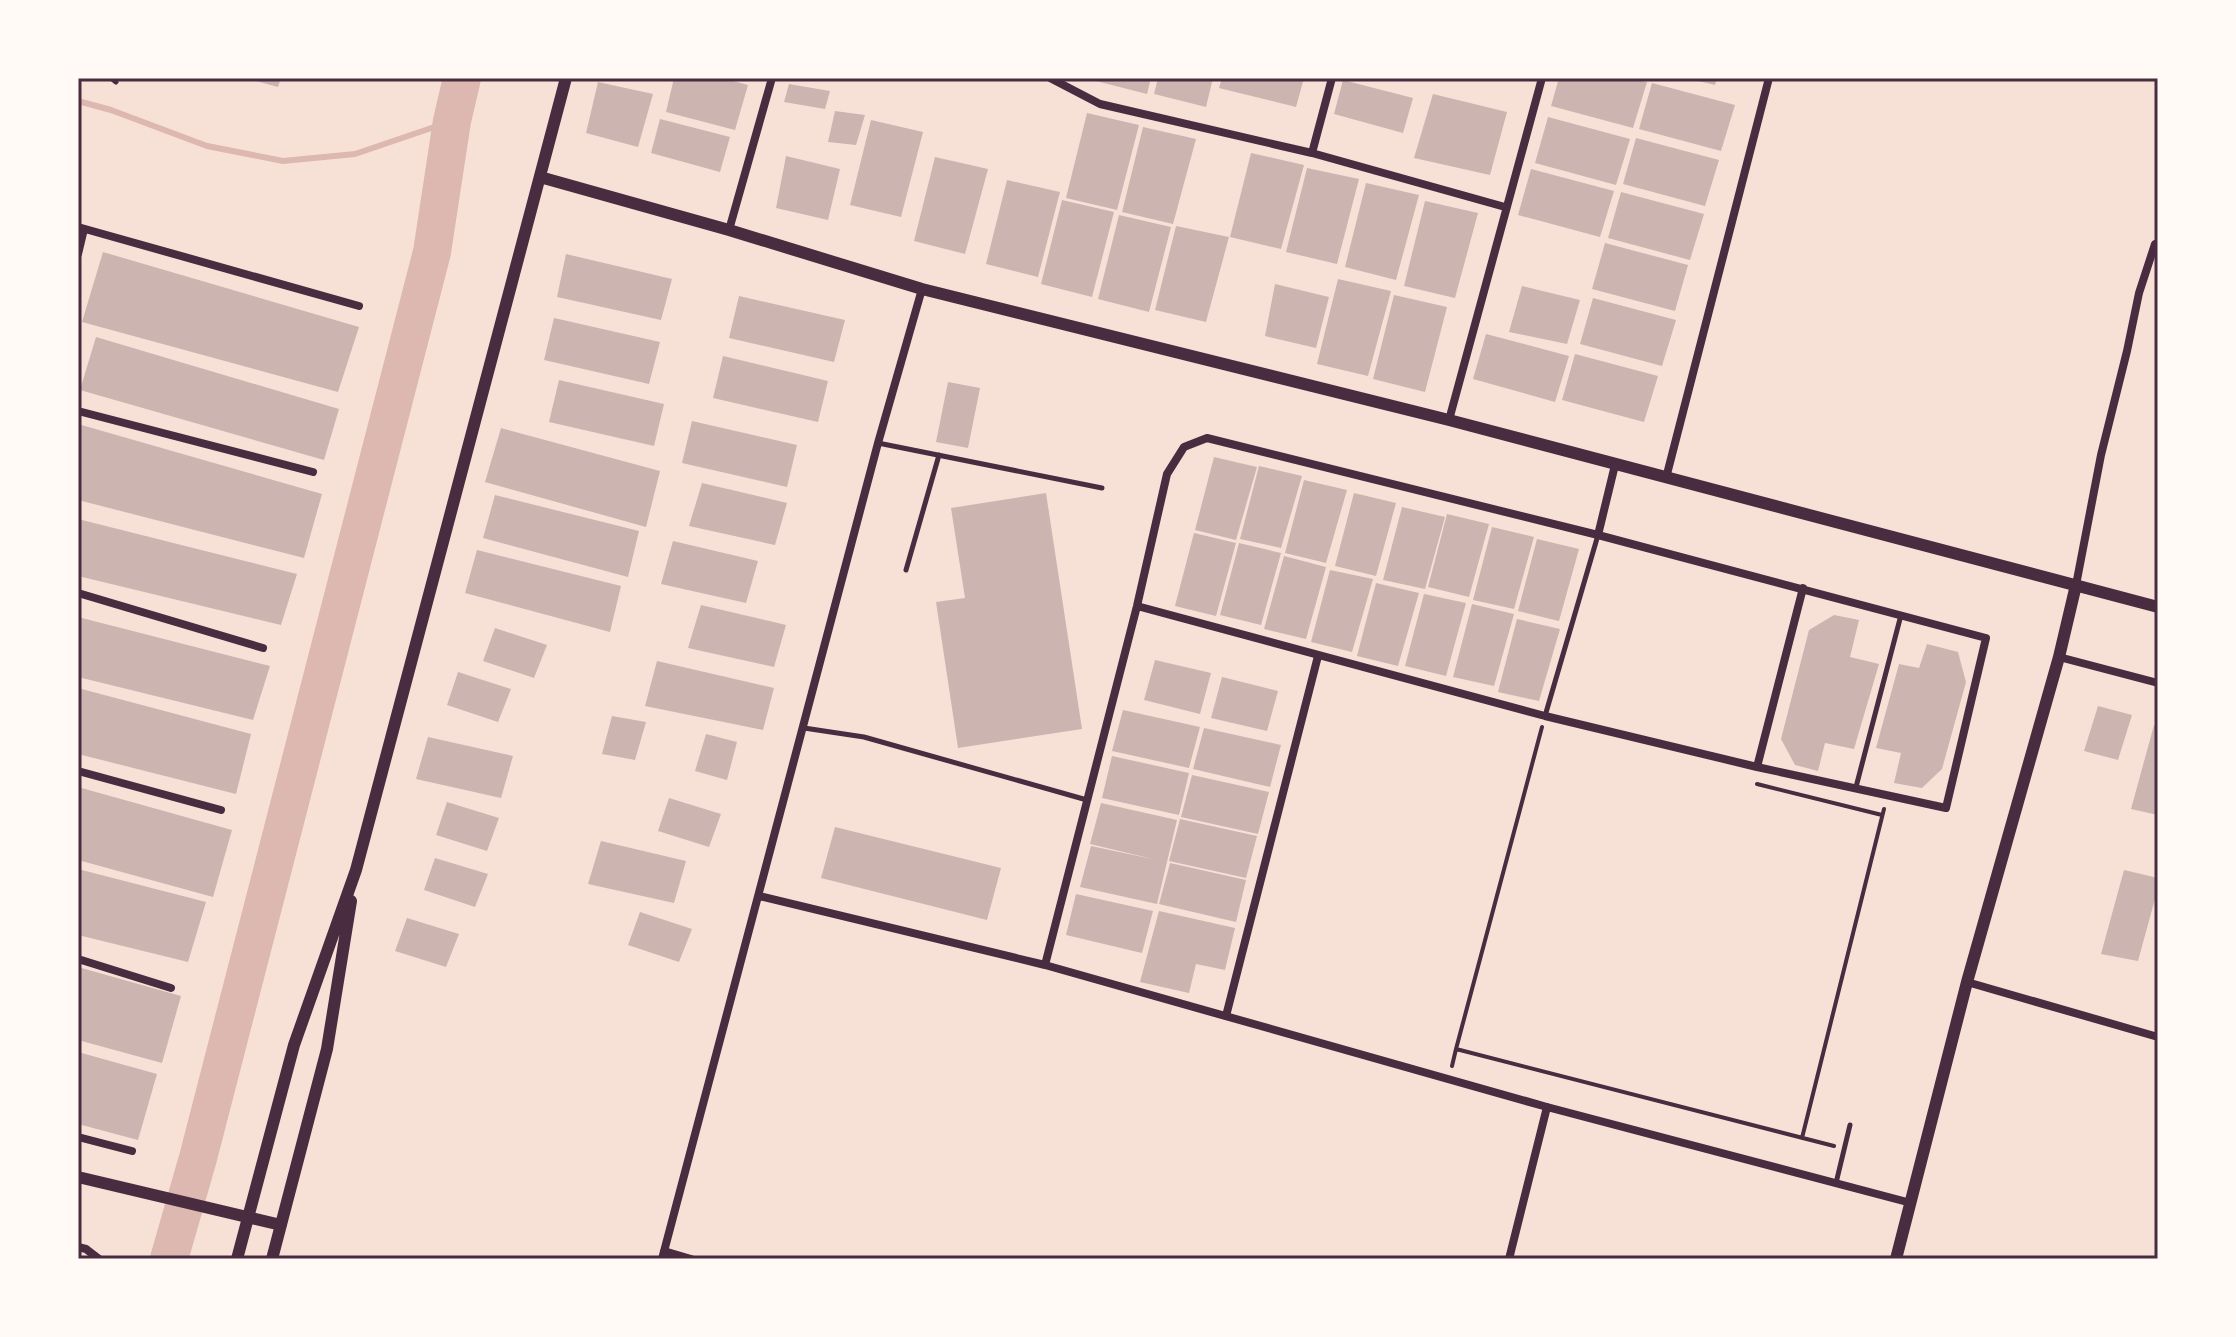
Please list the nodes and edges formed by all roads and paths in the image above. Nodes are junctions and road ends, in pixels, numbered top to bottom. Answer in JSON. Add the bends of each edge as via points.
{"nodes":[{"id":1,"x":566,"y":78,"type":"edge"},
{"id":2,"x":772,"y":78,"type":"edge"},
{"id":3,"x":1050,"y":78,"type":"edge"},
{"id":4,"x":1332,"y":78,"type":"edge"},
{"id":5,"x":1542,"y":78,"type":"edge"},
{"id":6,"x":1769,"y":78,"type":"edge"},
{"id":7,"x":1312,"y":153,"type":"junction"},
{"id":8,"x":540,"y":177,"type":"junction"},
{"id":9,"x":1505,"y":207,"type":"junction"},
{"id":10,"x":81,"y":228,"type":"edge"},
{"id":11,"x":729,"y":230,"type":"junction"},
{"id":12,"x":2158,"y":243,"type":"edge"},
{"id":13,"x":78,"y":254,"type":"edge"},
{"id":14,"x":922,"y":289,"type":"junction"},
{"id":15,"x":359,"y":306,"type":"dead end"},
{"id":16,"x":78,"y":411,"type":"edge"},
{"id":17,"x":1449,"y":420,"type":"junction"},
{"id":18,"x":878,"y":443,"type":"junction"},
{"id":19,"x":939,"y":455,"type":"junction"},
{"id":20,"x":1615,"y":465,"type":"junction"},
{"id":21,"x":313,"y":472,"type":"dead end"},
{"id":22,"x":1666,"y":478,"type":"junction"},
{"id":23,"x":1102,"y":488,"type":"dead end"},
{"id":24,"x":1598,"y":535,"type":"junction"},
{"id":25,"x":906,"y":570,"type":"dead end"},
{"id":26,"x":2076,"y":585,"type":"junction"},
{"id":27,"x":1803,"y":588,"type":"junction"},
{"id":28,"x":78,"y":593,"type":"edge"},
{"id":29,"x":1137,"y":606,"type":"junction"},
{"id":30,"x":2158,"y":607,"type":"edge"},
{"id":31,"x":1901,"y":615,"type":"junction"},
{"id":32,"x":263,"y":648,"type":"dead end"},
{"id":33,"x":1318,"y":656,"type":"junction"},
{"id":34,"x":2059,"y":657,"type":"junction"},
{"id":35,"x":2158,"y":683,"type":"edge"},
{"id":36,"x":1545,"y":716,"type":"junction"},
{"id":37,"x":804,"y":728,"type":"junction"},
{"id":38,"x":1757,"y":767,"type":"junction"},
{"id":39,"x":78,"y":771,"type":"edge"},
{"id":40,"x":1855,"y":788,"type":"junction"},
{"id":41,"x":1888,"y":796,"type":"junction"},
{"id":42,"x":1087,"y":800,"type":"junction"},
{"id":43,"x":221,"y":810,"type":"dead end"},
{"id":44,"x":356,"y":870,"type":"junction"},
{"id":45,"x":759,"y":896,"type":"junction"},
{"id":46,"x":78,"y":959,"type":"edge"},
{"id":47,"x":1045,"y":965,"type":"junction"},
{"id":48,"x":1967,"y":982,"type":"junction"},
{"id":49,"x":171,"y":988,"type":"dead end"},
{"id":50,"x":1226,"y":1016,"type":"junction"},
{"id":51,"x":2158,"y":1037,"type":"edge"},
{"id":52,"x":1547,"y":1107,"type":"junction"},
{"id":53,"x":1850,"y":1125,"type":"dead end"},
{"id":54,"x":78,"y":1137,"type":"edge"},
{"id":55,"x":1802,"y":1138,"type":"junction"},
{"id":56,"x":1844,"y":1149,"type":"junction"},
{"id":57,"x":132,"y":1151,"type":"dead end"},
{"id":58,"x":78,"y":1177,"type":"edge"},
{"id":59,"x":1836,"y":1183,"type":"junction"},
{"id":60,"x":1911,"y":1203,"type":"junction"},
{"id":61,"x":248,"y":1218,"type":"junction"},
{"id":62,"x":281,"y":1225,"type":"junction"},
{"id":63,"x":78,"y":1247,"type":"edge"},
{"id":64,"x":663,"y":1255,"type":"edge"},
{"id":65,"x":99,"y":1259,"type":"edge"},
{"id":66,"x":237,"y":1259,"type":"edge"},
{"id":67,"x":272,"y":1259,"type":"edge"},
{"id":68,"x":691,"y":1259,"type":"edge"},
{"id":69,"x":1509,"y":1259,"type":"edge"},
{"id":70,"x":1896,"y":1259,"type":"edge"}],
"edges":[{"from":1,"to":8,"type":"street"},
{"from":2,"to":11,"type":"street"},
{"from":3,"to":7,"type":"street","via":[[1100,104]]},
{"from":4,"to":7,"type":"street"},
{"from":5,"to":9,"type":"street"},
{"from":6,"to":22,"type":"street"},
{"from":7,"to":9,"type":"street"},
{"from":8,"to":11,"type":"street"},
{"from":8,"to":44,"type":"street"},
{"from":9,"to":17,"type":"street"},
{"from":10,"to":13,"type":"street"},
{"from":10,"to":15,"type":"street"},
{"from":11,"to":14,"type":"street"},
{"from":12,"to":26,"type":"street","via":[[2139,293]]},
{"from":14,"to":17,"type":"street"},
{"from":14,"to":18,"type":"street"},
{"from":16,"to":21,"type":"street"},
{"from":17,"to":20,"type":"street"},
{"from":18,"to":19,"type":"lane"},
{"from":18,"to":37,"type":"street"},
{"from":19,"to":23,"type":"lane"},
{"from":19,"to":25,"type":"lane"},
{"from":20,"to":22,"type":"street"},
{"from":20,"to":24,"type":"street"},
{"from":22,"to":26,"type":"street"},
{"from":24,"to":27,"type":"street"},
{"from":24,"to":29,"type":"street","via":[[1207,438],[1184,447],[1167,474]]},
{"from":24,"to":36,"type":"lane"},
{"from":26,"to":30,"type":"street"},
{"from":26,"to":34,"type":"street"},
{"from":27,"to":31,"type":"street"},
{"from":27,"to":38,"type":"street"},
{"from":28,"to":32,"type":"street"},
{"from":29,"to":33,"type":"street"},
{"from":29,"to":42,"type":"street"},
{"from":31,"to":40,"type":"lane"},
{"from":31,"to":41,"type":"street","via":[[1986,638],[1946,808]]},
{"from":33,"to":36,"type":"street"},
{"from":33,"to":50,"type":"street"},
{"from":34,"to":35,"type":"street"},
{"from":34,"to":48,"type":"street"},
{"from":36,"to":38,"type":"street"},
{"from":36,"to":55,"type":"path","via":[[1456,1049]]},
{"from":37,"to":42,"type":"lane","via":[[864,737]]},
{"from":37,"to":45,"type":"street"},
{"from":38,"to":40,"type":"street"},
{"from":39,"to":43,"type":"street"},
{"from":40,"to":41,"type":"street"},
{"from":41,"to":55,"type":"path"},
{"from":42,"to":47,"type":"street"},
{"from":44,"to":61,"type":"street","via":[[294,1045]]},
{"from":44,"to":62,"type":"street","via":[[327,1049]]},
{"from":45,"to":47,"type":"street"},
{"from":45,"to":64,"type":"street"},
{"from":46,"to":49,"type":"street"},
{"from":47,"to":50,"type":"street"},
{"from":48,"to":51,"type":"street"},
{"from":48,"to":60,"type":"street"},
{"from":50,"to":52,"type":"street"},
{"from":52,"to":59,"type":"street"},
{"from":52,"to":69,"type":"street"},
{"from":53,"to":56,"type":"lane"},
{"from":54,"to":57,"type":"street"},
{"from":55,"to":56,"type":"path"},
{"from":56,"to":59,"type":"lane"},
{"from":58,"to":61,"type":"street"},
{"from":59,"to":60,"type":"street"},
{"from":60,"to":70,"type":"street"},
{"from":61,"to":62,"type":"street"},
{"from":61,"to":66,"type":"street"},
{"from":62,"to":67,"type":"street"},
{"from":63,"to":65,"type":"street"},
{"from":64,"to":68,"type":"street"}]}
